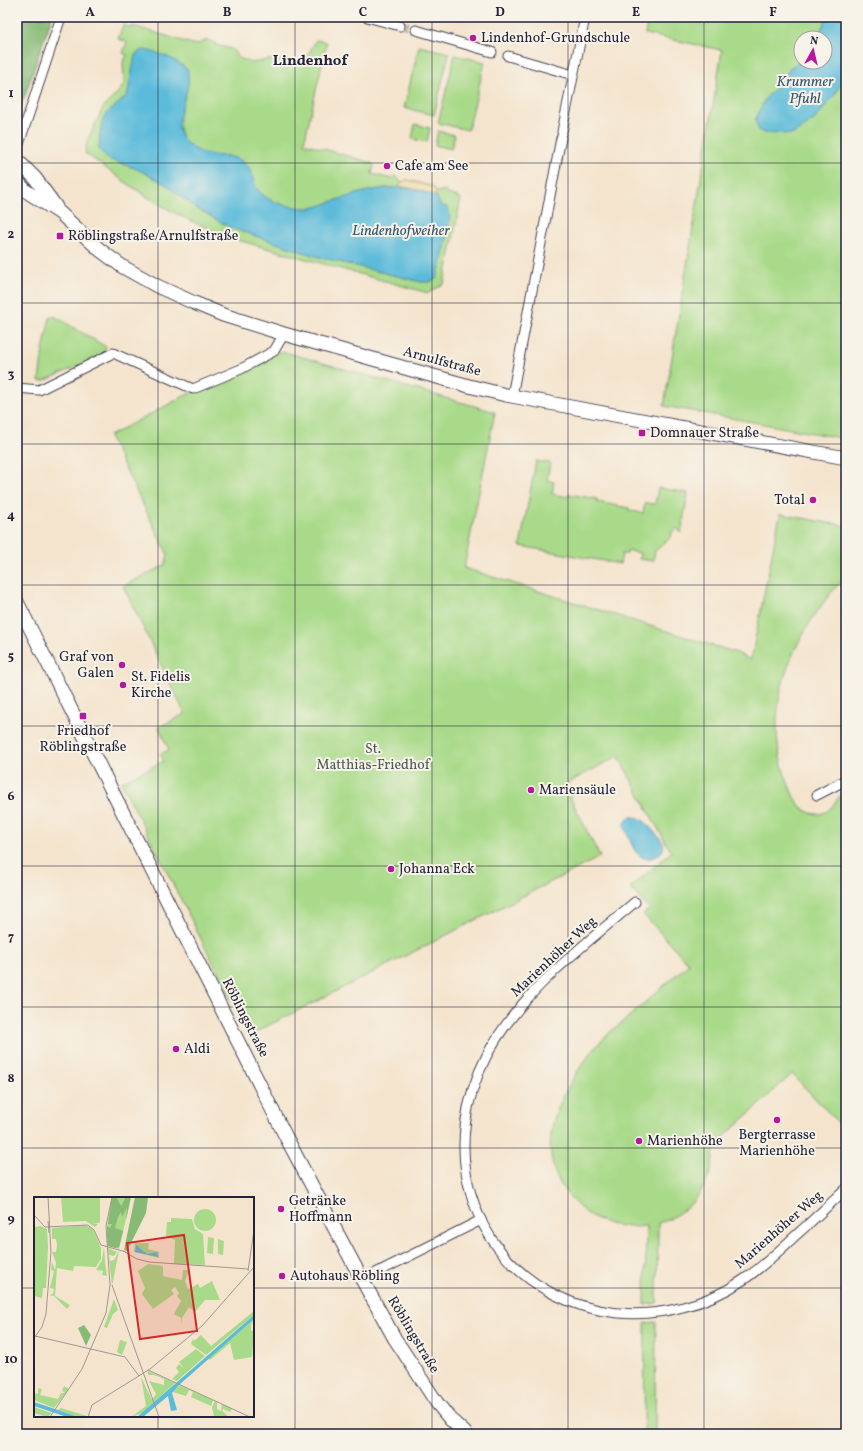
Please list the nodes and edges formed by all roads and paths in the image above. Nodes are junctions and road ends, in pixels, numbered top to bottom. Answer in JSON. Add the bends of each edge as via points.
{"nodes":[{"id":1,"x":61,"y":17,"type":"edge"},
{"id":2,"x":367,"y":17,"type":"edge"},
{"id":3,"x":585,"y":17,"type":"edge"},
{"id":4,"x":400,"y":26,"type":"tunnel mouth"},
{"id":5,"x":416,"y":30,"type":"tunnel mouth"},
{"id":6,"x":492,"y":52,"type":"dead end"},
{"id":7,"x":508,"y":56,"type":"dead end"},
{"id":8,"x":573,"y":75,"type":"junction"},
{"id":9,"x":17,"y":150,"type":"edge"},
{"id":10,"x":17,"y":160,"type":"edge"},
{"id":11,"x":17,"y":181,"type":"edge"},
{"id":12,"x":60,"y":213,"type":"junction"},
{"id":13,"x":284,"y":334,"type":"junction"},
{"id":14,"x":17,"y":388,"type":"edge"},
{"id":15,"x":512,"y":396,"type":"junction"},
{"id":16,"x":846,"y":458,"type":"edge"},
{"id":17,"x":17,"y":602,"type":"edge"},
{"id":18,"x":846,"y":780,"type":"edge"},
{"id":19,"x":817,"y":795,"type":"dead end"},
{"id":20,"x":635,"y":902,"type":"dead end"},
{"id":21,"x":846,"y":1189,"type":"edge"},
{"id":22,"x":481,"y":1220,"type":"junction"},
{"id":23,"x":362,"y":1280,"type":"junction"},
{"id":24,"x":466,"y":1434,"type":"edge"}],
"edges":[{"from":1,"to":9,"type":"street"},
{"from":2,"to":4,"type":"street"},
{"from":3,"to":8,"type":"street"},
{"from":5,"to":6,"type":"street"},
{"from":7,"to":8,"type":"street"},
{"from":8,"to":15,"type":"street"},
{"from":10,"to":12,"type":"main road","name":"Arnulfstraße","via":[[35,178]]},
{"from":11,"to":12,"type":"main road","name":"Arnulfstraße","via":[[26,191]]},
{"from":12,"to":13,"type":"main road","name":"Arnulfstraße","via":[[100,250],[157,286],[223,315]]},
{"from":13,"to":14,"type":"street","via":[[274,351],[241,369],[192,389],[113,353],[39,390]]},
{"from":13,"to":15,"type":"main road","name":"Arnulfstraße"},
{"from":15,"to":16,"type":"main road","name":"Arnulfstraße"},
{"from":17,"to":23,"type":"main road","name":"Röblingstraße","via":[[286,1137]]},
{"from":18,"to":19,"type":"street"},
{"from":20,"to":22,"type":"street","name":"Marienhöher Weg","via":[[527,998],[505,1025],[486,1056],[471,1093],[464,1135],[470,1194]]},
{"from":21,"to":22,"type":"street","name":"Marienhöher Weg","via":[[742,1282],[697,1303],[652,1313],[622,1314],[593,1310],[550,1293],[512,1264]]},
{"from":22,"to":23,"type":"street"},
{"from":23,"to":24,"type":"main road","name":"Röblingstraße","via":[[395,1339],[437,1403]]}]}
